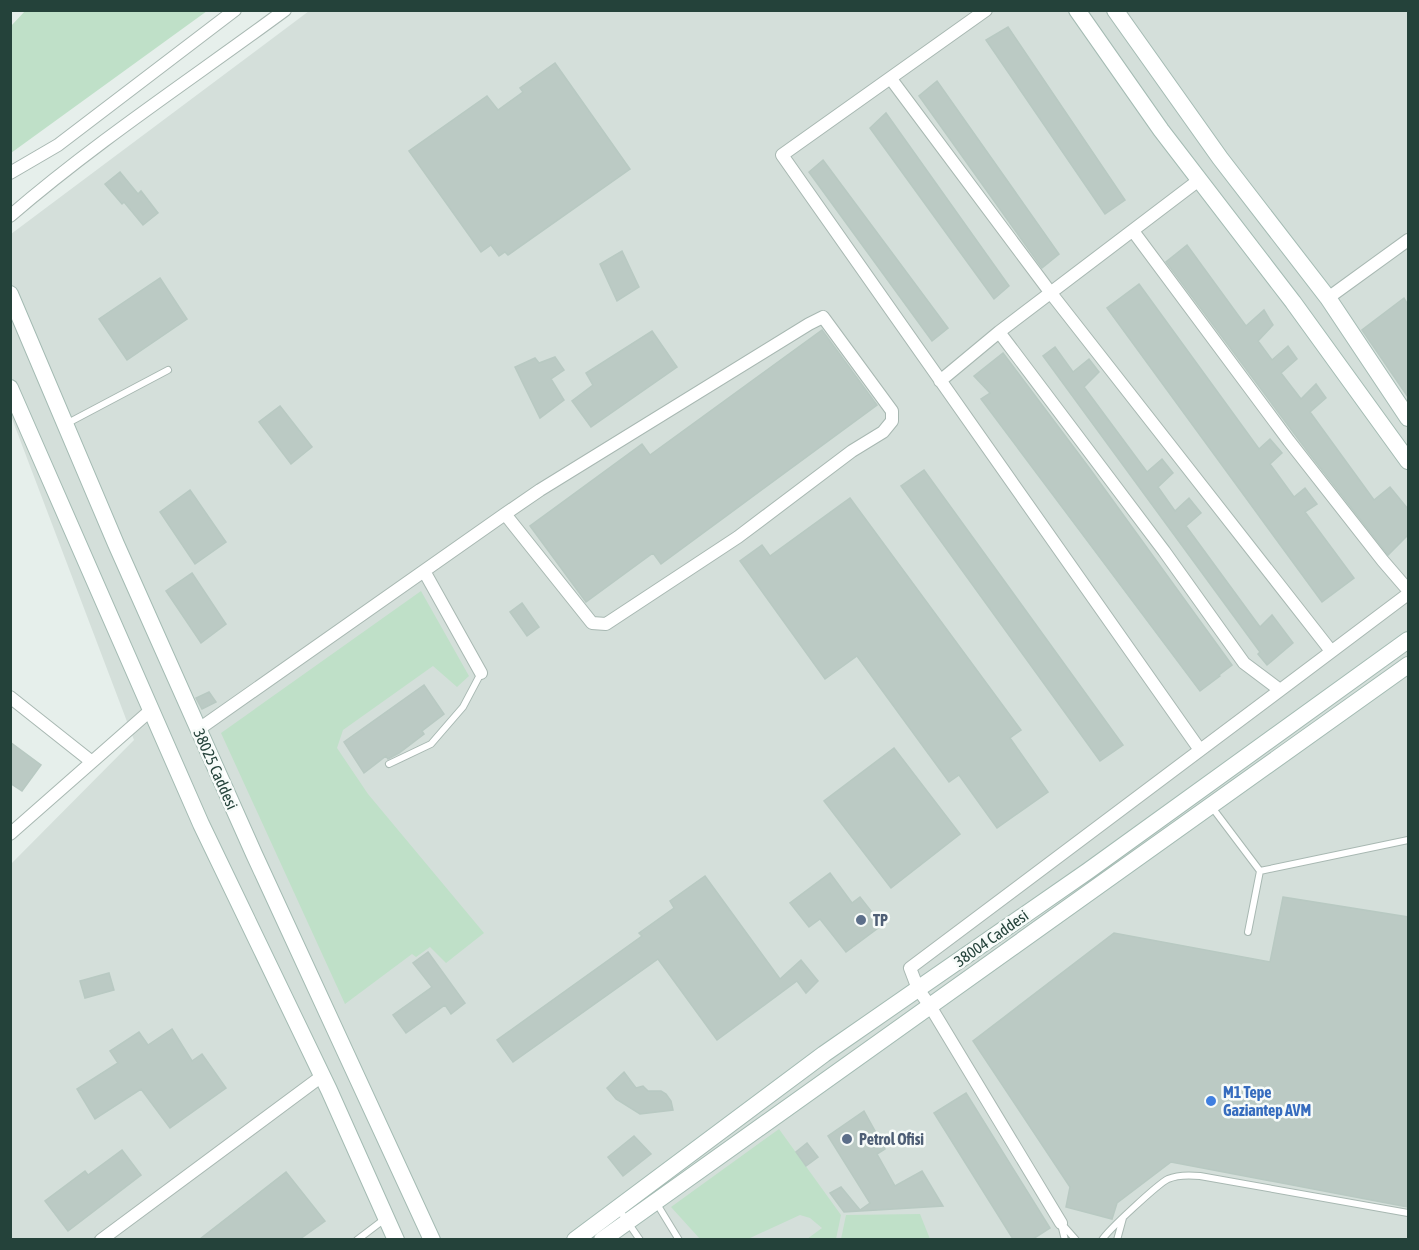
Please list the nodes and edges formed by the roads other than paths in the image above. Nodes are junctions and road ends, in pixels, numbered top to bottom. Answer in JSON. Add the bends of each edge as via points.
{"nodes":[{"id":1,"x":235,"y":10,"type":"edge"},
{"id":2,"x":285,"y":10,"type":"edge"},
{"id":3,"x":986,"y":10,"type":"edge"},
{"id":4,"x":1077,"y":10,"type":"edge"},
{"id":5,"x":1115,"y":10,"type":"edge"},
{"id":6,"x":270,"y":15,"type":"edge"},
{"id":7,"x":891,"y":79,"type":"junction"},
{"id":8,"x":10,"y":173,"type":"edge"},
{"id":9,"x":1199,"y":180,"type":"junction"},
{"id":10,"x":10,"y":216,"type":"edge"},
{"id":11,"x":1133,"y":231,"type":"junction"},
{"id":12,"x":1408,"y":240,"type":"edge"},
{"id":13,"x":1050,"y":292,"type":"junction"},
{"id":14,"x":10,"y":294,"type":"edge"},
{"id":15,"x":1328,"y":298,"type":"junction"},
{"id":16,"x":999,"y":332,"type":"junction"},
{"id":17,"x":168,"y":370,"type":"dead end"},
{"id":18,"x":940,"y":381,"type":"junction"},
{"id":19,"x":10,"y":388,"type":"edge"},
{"id":20,"x":1408,"y":418,"type":"edge"},
{"id":21,"x":66,"y":424,"type":"junction"},
{"id":22,"x":1408,"y":460,"type":"edge"},
{"id":23,"x":505,"y":514,"type":"junction"},
{"id":24,"x":424,"y":571,"type":"junction"},
{"id":25,"x":1408,"y":592,"type":"edge"},
{"id":26,"x":1408,"y":640,"type":"edge"},
{"id":27,"x":1332,"y":651,"type":"junction"},
{"id":28,"x":1408,"y":665,"type":"edge"},
{"id":29,"x":481,"y":673,"type":"joint"},
{"id":30,"x":1280,"y":690,"type":"junction"},
{"id":31,"x":10,"y":697,"type":"edge"},
{"id":32,"x":151,"y":710,"type":"junction"},
{"id":33,"x":199,"y":729,"type":"junction"},
{"id":34,"x":1200,"y":750,"type":"junction"},
{"id":35,"x":92,"y":762,"type":"junction"},
{"id":36,"x":389,"y":764,"type":"dead end"},
{"id":37,"x":1202,"y":790,"type":"junction"},
{"id":38,"x":1211,"y":806,"type":"junction"},
{"id":39,"x":10,"y":834,"type":"edge"},
{"id":40,"x":1408,"y":840,"type":"edge"},
{"id":41,"x":1260,"y":871,"type":"junction"},
{"id":42,"x":1248,"y":932,"type":"dead end"},
{"id":43,"x":918,"y":989,"type":"junction"},
{"id":44,"x":930,"y":1006,"type":"junction"},
{"id":45,"x":322,"y":1076,"type":"junction"},
{"id":46,"x":651,"y":1193,"type":"junction"},
{"id":47,"x":1408,"y":1213,"type":"edge"},
{"id":48,"x":623,"y":1214,"type":"junction"},
{"id":49,"x":386,"y":1218,"type":"junction"},
{"id":50,"x":1123,"y":1218,"type":"junction"},
{"id":51,"x":1061,"y":1223,"type":"junction"},
{"id":52,"x":101,"y":1239,"type":"edge"},
{"id":53,"x":357,"y":1239,"type":"edge"},
{"id":54,"x":396,"y":1239,"type":"edge"},
{"id":55,"x":432,"y":1239,"type":"edge"},
{"id":56,"x":575,"y":1239,"type":"edge"},
{"id":57,"x":602,"y":1239,"type":"edge"},
{"id":58,"x":640,"y":1239,"type":"edge"},
{"id":59,"x":679,"y":1239,"type":"edge"},
{"id":60,"x":1065,"y":1239,"type":"edge"},
{"id":61,"x":1076,"y":1239,"type":"edge"},
{"id":62,"x":1102,"y":1239,"type":"edge"},
{"id":63,"x":1117,"y":1239,"type":"edge"}],
"edges":[{"from":1,"to":8,"type":"street","via":[[58,145]]},
{"from":2,"to":6,"type":"street"},
{"from":3,"to":7,"type":"street"},
{"from":4,"to":9,"type":"street"},
{"from":5,"to":15,"type":"street","via":[[1220,158]]},
{"from":6,"to":10,"type":"street"},
{"from":7,"to":13,"type":"street"},
{"from":7,"to":18,"type":"street","via":[[782,155]]},
{"from":9,"to":11,"type":"street"},
{"from":9,"to":22,"type":"street"},
{"from":11,"to":13,"type":"street"},
{"from":11,"to":25,"type":"street","via":[[1289,441]]},
{"from":12,"to":15,"type":"street"},
{"from":13,"to":16,"type":"street"},
{"from":13,"to":27,"type":"street"},
{"from":14,"to":21,"type":"street","name":"38025 Caddesi"},
{"from":15,"to":20,"type":"street"},
{"from":16,"to":18,"type":"street"},
{"from":16,"to":30,"type":"street","via":[[1244,663]]},
{"from":17,"to":21,"type":"lane"},
{"from":18,"to":34,"type":"street"},
{"from":19,"to":32,"type":"street"},
{"from":21,"to":33,"type":"street","name":"38025 Caddesi"},
{"from":23,"to":23,"type":"street","via":[[823,317],[892,411],[892,421],[883,432],[738,537],[606,624],[592,623]]},
{"from":23,"to":24,"type":"street"},
{"from":24,"to":29,"type":"street"},
{"from":24,"to":33,"type":"street"},
{"from":25,"to":27,"type":"street"},
{"from":26,"to":37,"type":"street","name":"38004 Caddesi"},
{"from":27,"to":30,"type":"street"},
{"from":28,"to":38,"type":"street","name":"38004 Caddesi"},
{"from":29,"to":36,"type":"lane","via":[[463,707],[431,744]]},
{"from":30,"to":34,"type":"street"},
{"from":31,"to":35,"type":"street"},
{"from":32,"to":35,"type":"street"},
{"from":32,"to":45,"type":"street"},
{"from":33,"to":55,"type":"street","name":"38025 Caddesi"},
{"from":34,"to":43,"type":"street","via":[[910,968]]},
{"from":35,"to":39,"type":"street"},
{"from":37,"to":38,"type":"street"},
{"from":37,"to":43,"type":"street","name":"38004 Caddesi"},
{"from":38,"to":41,"type":"lane"},
{"from":38,"to":44,"type":"street","name":"38004 Caddesi"},
{"from":40,"to":41,"type":"lane"},
{"from":41,"to":42,"type":"lane"},
{"from":43,"to":44,"type":"street"},
{"from":43,"to":46,"type":"street","name":"38004 Caddesi","via":[[824,1054]]},
{"from":44,"to":46,"type":"street","name":"38004 Caddesi"},
{"from":44,"to":51,"type":"street"},
{"from":45,"to":49,"type":"street"},
{"from":45,"to":52,"type":"street"},
{"from":46,"to":48,"type":"street","name":"38004 Caddesi"},
{"from":46,"to":59,"type":"lane"},
{"from":47,"to":50,"type":"lane","via":[[1189,1175],[1167,1180]]},
{"from":48,"to":56,"type":"street","name":"38004 Caddesi"},
{"from":48,"to":57,"type":"street","name":"38004 Caddesi"},
{"from":48,"to":58,"type":"lane"},
{"from":49,"to":53,"type":"lane"},
{"from":49,"to":54,"type":"street"},
{"from":50,"to":62,"type":"lane"},
{"from":50,"to":63,"type":"lane"},
{"from":51,"to":60,"type":"lane"},
{"from":51,"to":61,"type":"lane"}]}
